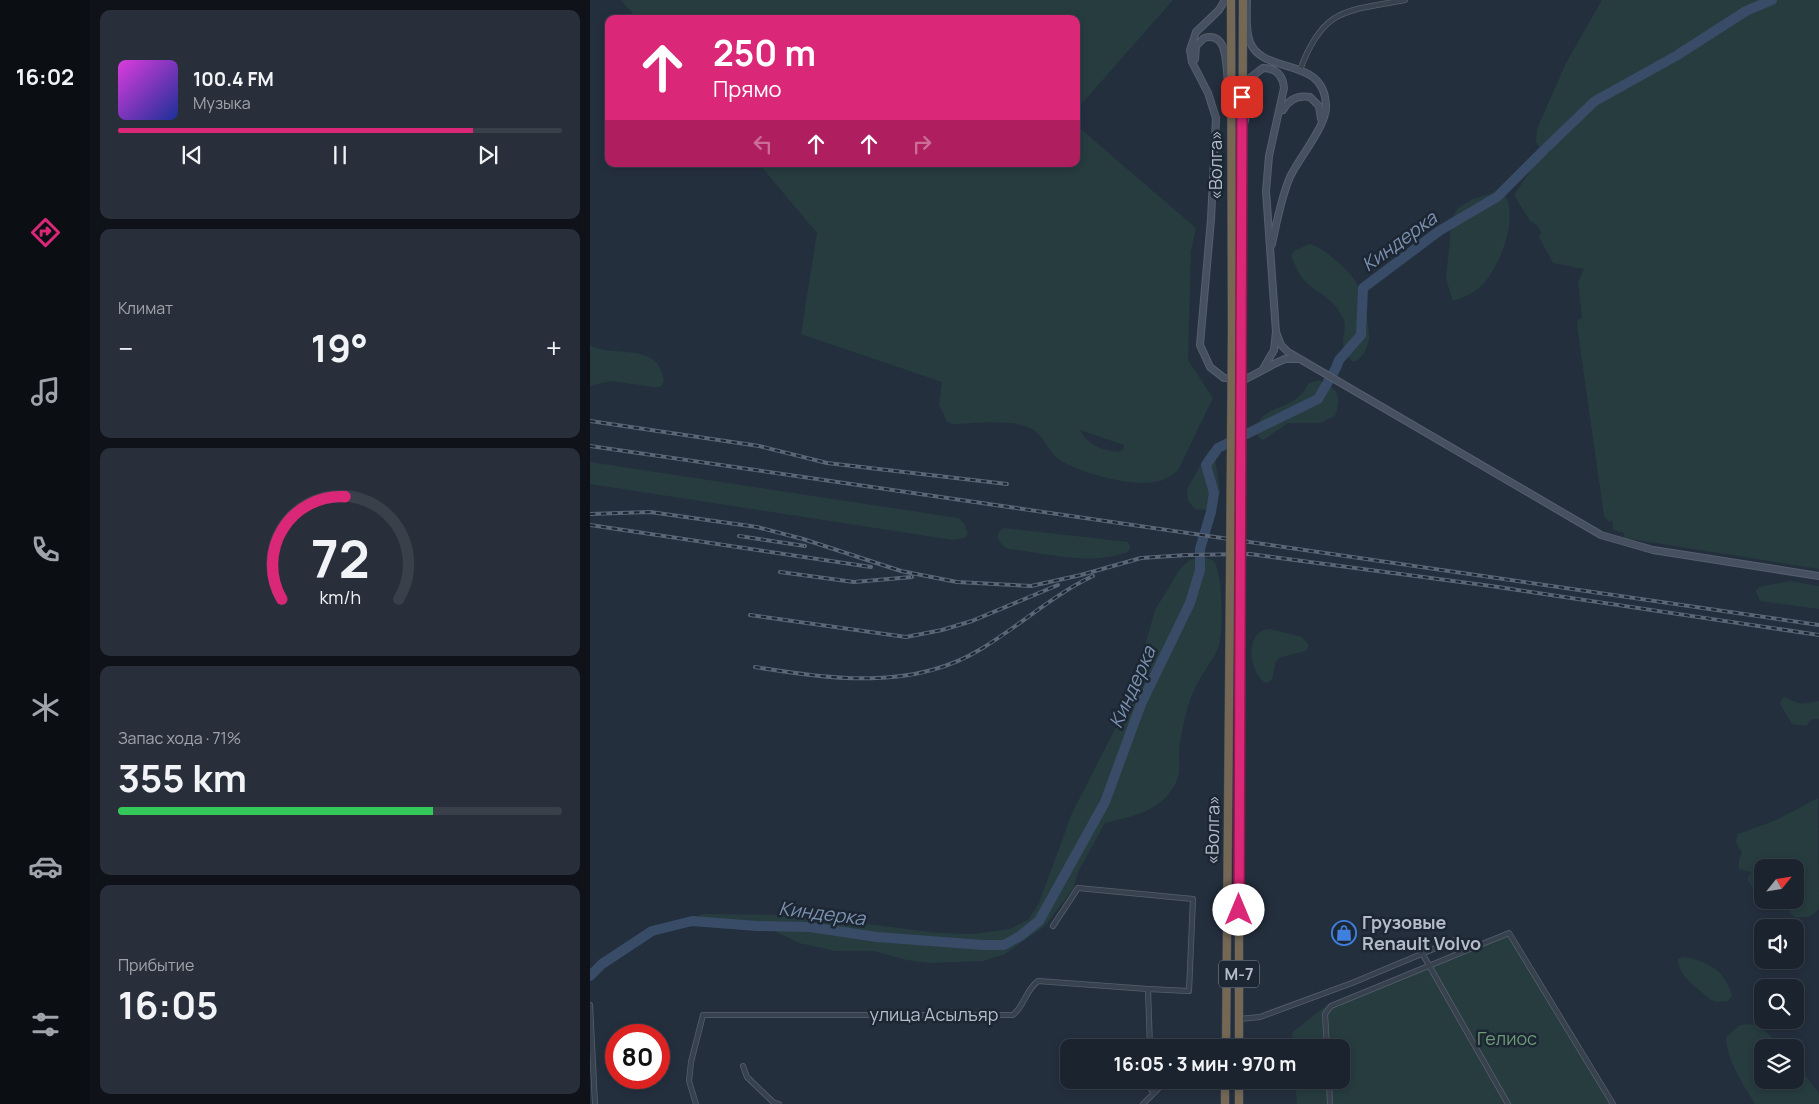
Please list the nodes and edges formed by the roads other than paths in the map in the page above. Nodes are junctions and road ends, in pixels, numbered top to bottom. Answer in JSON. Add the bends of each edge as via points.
{"nodes":[{"id":1,"x":1225,"y":0,"type":"edge"},
{"id":2,"x":1230,"y":0,"type":"edge"},
{"id":3,"x":1243,"y":0,"type":"edge"},
{"id":4,"x":1247,"y":0,"type":"edge"},
{"id":5,"x":1405,"y":0,"type":"edge"},
{"id":6,"x":1300,"y":70,"type":"junction"},
{"id":7,"x":1200,"y":75,"type":"junction"},
{"id":8,"x":1231,"y":95,"type":"junction"},
{"id":9,"x":1279,"y":118,"type":"junction"},
{"id":10,"x":1321,"y":124,"type":"junction"},
{"id":11,"x":1243,"y":132,"type":"junction"},
{"id":12,"x":1271,"y":250,"type":"junction"},
{"id":13,"x":1276,"y":332,"type":"junction"},
{"id":14,"x":1300,"y":359,"type":"junction"},
{"id":15,"x":1262,"y":371,"type":"junction"},
{"id":16,"x":1819,"y":576,"type":"edge"},
{"id":17,"x":1053,"y":926,"type":"dead end"},
{"id":18,"x":1455,"y":940,"type":"dead end"},
{"id":19,"x":1422,"y":953,"type":"junction"},
{"id":20,"x":1428,"y":966,"type":"junction"},
{"id":21,"x":1148,"y":989,"type":"junction"},
{"id":22,"x":590,"y":1005,"type":"edge"},
{"id":23,"x":1239,"y":1019,"type":"junction"},
{"id":24,"x":1150,"y":1039,"type":"edge"},
{"id":25,"x":1226,"y":1039,"type":"edge"},
{"id":26,"x":1239,"y":1039,"type":"edge"},
{"id":27,"x":1326,"y":1039,"type":"edge"},
{"id":28,"x":743,"y":1066,"type":"dead end"},
{"id":29,"x":1151,"y":1089,"type":"edge"},
{"id":30,"x":1156,"y":1089,"type":"edge"},
{"id":31,"x":1225,"y":1089,"type":"edge"},
{"id":32,"x":1239,"y":1089,"type":"edge"},
{"id":33,"x":1329,"y":1089,"type":"edge"},
{"id":34,"x":1153,"y":1092,"type":"junction"},
{"id":35,"x":595,"y":1104,"type":"edge"},
{"id":36,"x":696,"y":1104,"type":"edge"},
{"id":37,"x":779,"y":1104,"type":"edge"},
{"id":38,"x":1143,"y":1104,"type":"edge"},
{"id":39,"x":1225,"y":1104,"type":"edge"},
{"id":40,"x":1239,"y":1104,"type":"edge"},
{"id":41,"x":1330,"y":1104,"type":"edge"},
{"id":42,"x":1508,"y":1104,"type":"edge"},
{"id":43,"x":1613,"y":1104,"type":"edge"}],
"edges":[{"from":1,"to":7,"type":"street","via":[[1193,37],[1190,55]]},
{"from":2,"to":8,"type":"highway","name":"«Волга»","number":"М-7"},
{"from":3,"to":11,"type":"highway","name":"«Волга»","number":"М-7"},
{"from":4,"to":6,"type":"street","via":[[1250,42],[1256,51]]},
{"from":5,"to":6,"type":"street","via":[[1349,11],[1325,23],[1311,43]]},
{"from":6,"to":10,"type":"street","via":[[1312,76],[1324,92],[1327,108]]},
{"from":7,"to":8,"type":"street","via":[[1195,53],[1198,42],[1208,37],[1216,38],[1225,51]]},
{"from":7,"to":15,"type":"street","via":[[1216,118],[1200,345],[1210,366],[1224,378],[1246,379]]},
{"from":8,"to":25,"type":"highway","name":"«Волга»","number":"М-7","bridge":true},
{"from":9,"to":10,"type":"street","via":[[1287,104],[1305,96],[1319,106]]},
{"from":9,"to":11,"type":"street","via":[[1284,82],[1274,70],[1263,68],[1252,75],[1248,83]]},
{"from":9,"to":12,"type":"street","via":[[1267,171]]},
{"from":10,"to":12,"type":"street","via":[[1290,178]]},
{"from":11,"to":23,"type":"highway","name":"«Волга»","number":"М-7","bridge":true},
{"from":12,"to":13,"type":"street"},
{"from":13,"to":14,"type":"street","via":[[1285,349]]},
{"from":13,"to":15,"type":"street","via":[[1274,350]]},
{"from":14,"to":15,"type":"street","via":[[1285,359]]},
{"from":14,"to":16,"type":"street","via":[[1601,535],[1653,550]]},
{"from":17,"to":21,"type":"street","via":[[1078,888],[1193,899],[1189,991]]},
{"from":18,"to":19,"type":"street"},
{"from":19,"to":20,"type":"street"},
{"from":19,"to":23,"type":"street","via":[[1260,1017]]},
{"from":20,"to":27,"type":"street","via":[[1331,1006],[1325,1014]]},
{"from":20,"to":42,"type":"street"},
{"from":20,"to":43,"type":"street","via":[[1498,937],[1512,935]]},
{"from":21,"to":24,"type":"street"},
{"from":21,"to":36,"type":"street","name":"улица Асылъяр","via":[[1038,981],[1029,988],[1020,1010],[1014,1015],[703,1015],[689,1081]]},
{"from":22,"to":35,"type":"street"},
{"from":23,"to":26,"type":"highway","name":"«Волга»","number":"М-7"},
{"from":28,"to":37,"type":"street","via":[[747,1077]]},
{"from":29,"to":34,"type":"street"},
{"from":30,"to":34,"type":"street"},
{"from":31,"to":39,"type":"highway"},
{"from":32,"to":40,"type":"highway"},
{"from":33,"to":41,"type":"street"},
{"from":34,"to":38,"type":"street"}]}
